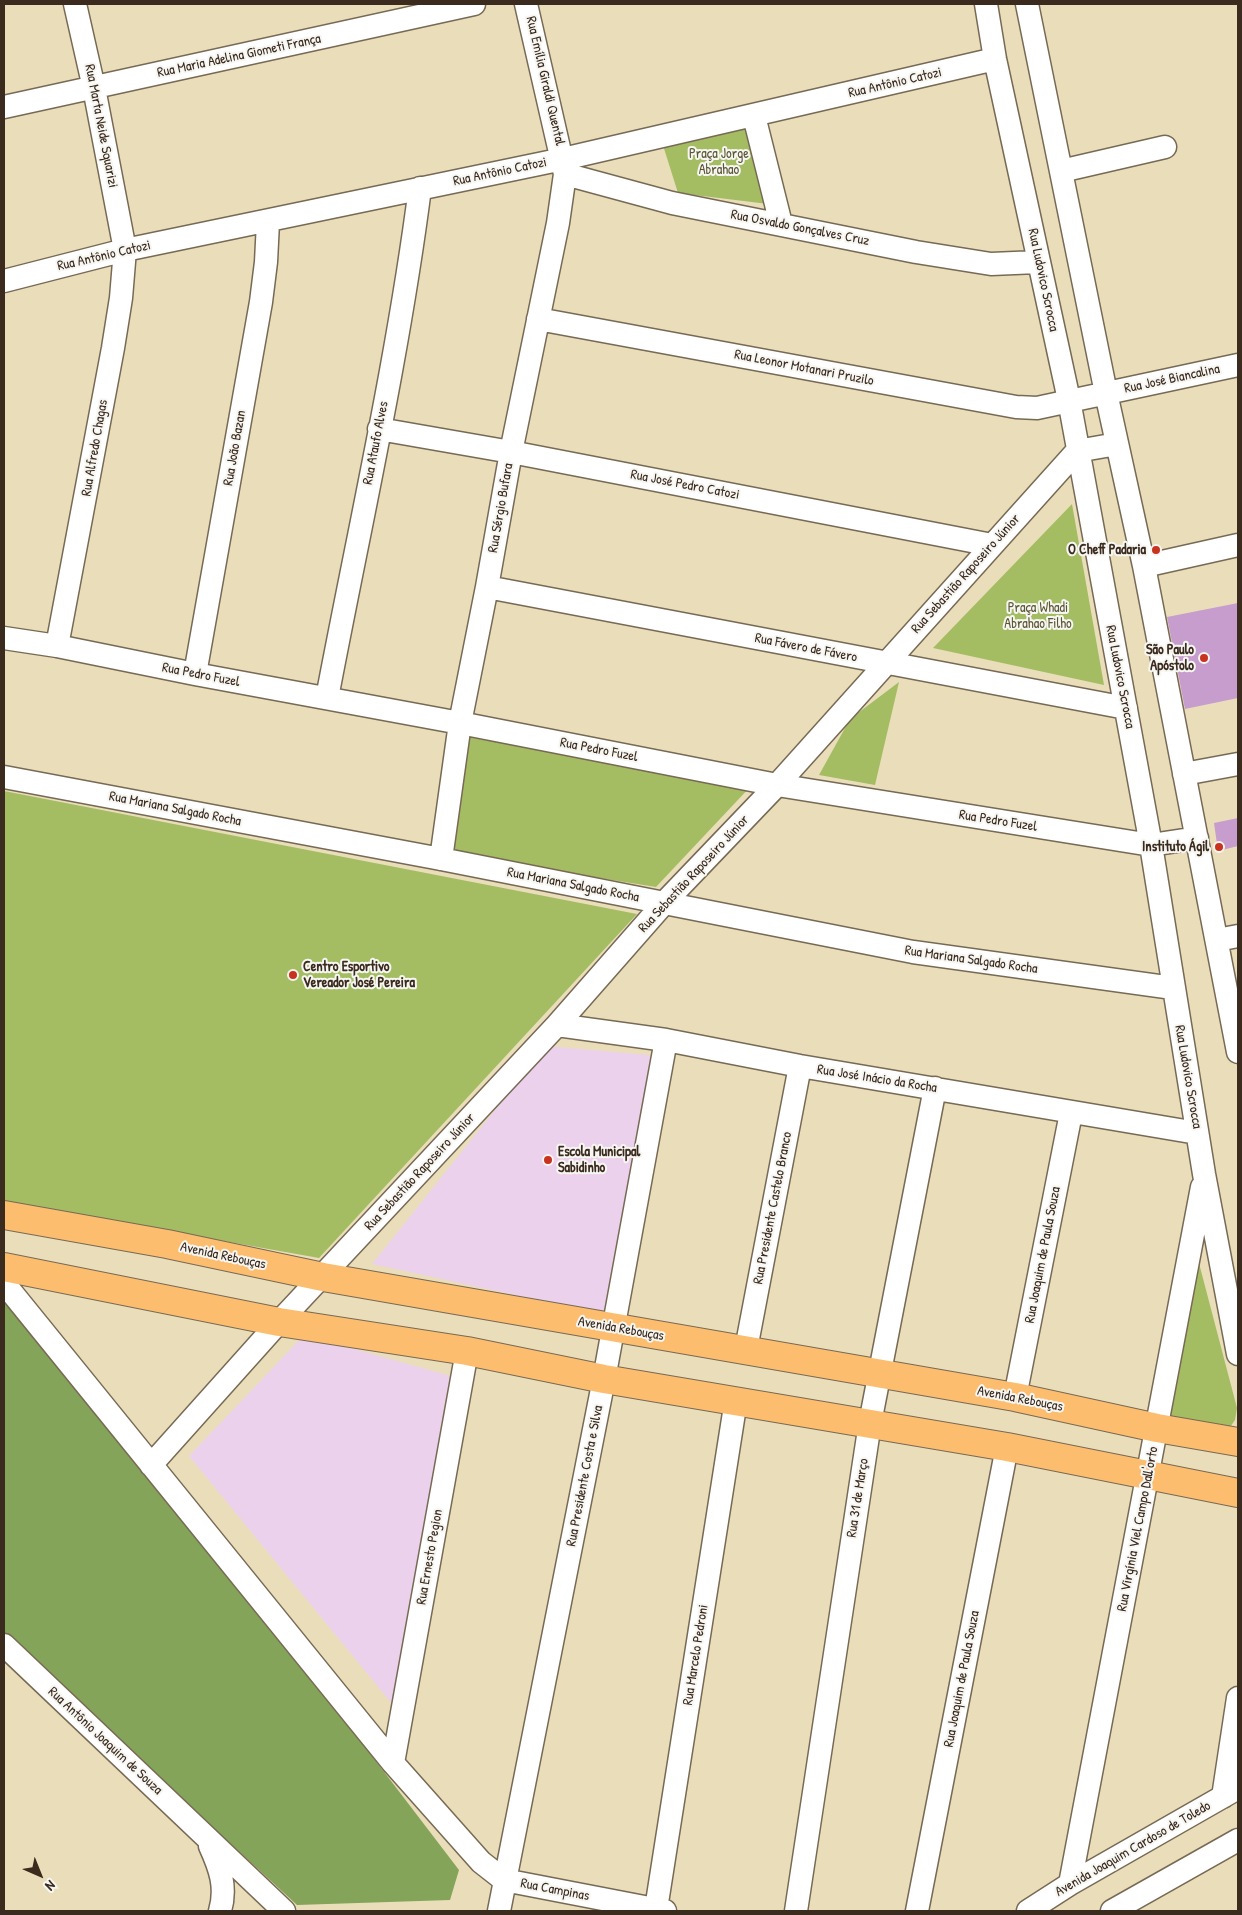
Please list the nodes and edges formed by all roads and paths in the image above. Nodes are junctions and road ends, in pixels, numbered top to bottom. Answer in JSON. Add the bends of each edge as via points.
{"nodes":[{"id":1,"x":75,"y":4,"type":"edge"},
{"id":2,"x":474,"y":4,"type":"edge"},
{"id":3,"x":526,"y":4,"type":"edge"},
{"id":4,"x":986,"y":4,"type":"edge"},
{"id":5,"x":1027,"y":4,"type":"edge"},
{"id":6,"x":995,"y":59,"type":"junction"},
{"id":7,"x":94,"y":88,"type":"junction"},
{"id":8,"x":4,"y":107,"type":"edge"},
{"id":9,"x":754,"y":116,"type":"junction"},
{"id":10,"x":1164,"y":147,"type":"dead end"},
{"id":11,"x":564,"y":166,"type":"junction"},
{"id":12,"x":1061,"y":172,"type":"junction"},
{"id":13,"x":420,"y":188,"type":"junction"},
{"id":14,"x":268,"y":222,"type":"junction"},
{"id":15,"x":781,"y":224,"type":"junction"},
{"id":16,"x":125,"y":250,"type":"junction"},
{"id":17,"x":1038,"y":262,"type":"junction"},
{"id":18,"x":4,"y":281,"type":"edge"},
{"id":19,"x":538,"y":319,"type":"junction"},
{"id":20,"x":1238,"y":365,"type":"edge"},
{"id":21,"x":1106,"y":393,"type":"junction"},
{"id":22,"x":1069,"y":400,"type":"junction"},
{"id":23,"x":379,"y":429,"type":"junction"},
{"id":24,"x":1117,"y":444,"type":"junction"},
{"id":25,"x":1077,"y":451,"type":"junction"},
{"id":26,"x":511,"y":452,"type":"junction"},
{"id":27,"x":992,"y":545,"type":"junction"},
{"id":28,"x":1238,"y":545,"type":"edge"},
{"id":29,"x":1144,"y":566,"type":"junction"},
{"id":30,"x":487,"y":587,"type":"junction"},
{"id":31,"x":4,"y":638,"type":"edge"},
{"id":32,"x":57,"y":646,"type":"junction"},
{"id":33,"x":885,"y":663,"type":"junction"},
{"id":34,"x":195,"y":674,"type":"junction"},
{"id":35,"x":327,"y":698,"type":"junction"},
{"id":36,"x":1126,"y":708,"type":"junction"},
{"id":37,"x":460,"y":723,"type":"junction"},
{"id":38,"x":1238,"y":764,"type":"edge"},
{"id":39,"x":1184,"y":774,"type":"junction"},
{"id":40,"x":4,"y":777,"type":"edge"},
{"id":41,"x":777,"y":785,"type":"junction"},
{"id":42,"x":1197,"y":838,"type":"junction"},
{"id":43,"x":1151,"y":845,"type":"junction"},
{"id":44,"x":441,"y":859,"type":"junction"},
{"id":45,"x":665,"y":902,"type":"junction"},
{"id":46,"x":1227,"y":938,"type":"edge"},
{"id":47,"x":1173,"y":988,"type":"junction"},
{"id":48,"x":557,"y":1024,"type":"junction"},
{"id":49,"x":666,"y":1040,"type":"junction"},
{"id":50,"x":1238,"y":1052,"type":"edge"},
{"id":51,"x":800,"y":1066,"type":"junction"},
{"id":52,"x":935,"y":1088,"type":"junction"},
{"id":53,"x":1071,"y":1113,"type":"junction"},
{"id":54,"x":1197,"y":1133,"type":"junction"},
{"id":55,"x":1204,"y":1174,"type":"junction"},
{"id":56,"x":4,"y":1215,"type":"edge"},
{"id":57,"x":4,"y":1267,"type":"edge"},
{"id":58,"x":323,"y":1277,"type":"junction"},
{"id":59,"x":4,"y":1283,"type":"edge"},
{"id":60,"x":279,"y":1322,"type":"junction"},
{"id":61,"x":613,"y":1328,"type":"junction"},
{"id":62,"x":746,"y":1349,"type":"junction"},
{"id":63,"x":467,"y":1351,"type":"junction"},
{"id":64,"x":1238,"y":1354,"type":"edge"},
{"id":65,"x":879,"y":1372,"type":"junction"},
{"id":66,"x":604,"y":1379,"type":"junction"},
{"id":67,"x":1016,"y":1397,"type":"junction"},
{"id":68,"x":736,"y":1400,"type":"junction"},
{"id":69,"x":870,"y":1423,"type":"junction"},
{"id":70,"x":1157,"y":1428,"type":"junction"},
{"id":71,"x":1238,"y":1442,"type":"edge"},
{"id":72,"x":1007,"y":1447,"type":"junction"},
{"id":73,"x":151,"y":1465,"type":"junction"},
{"id":74,"x":1148,"y":1475,"type":"junction"},
{"id":75,"x":1238,"y":1493,"type":"edge"},
{"id":76,"x":4,"y":1645,"type":"edge"},
{"id":77,"x":1238,"y":1698,"type":"edge"},
{"id":78,"x":394,"y":1763,"type":"junction"},
{"id":79,"x":1231,"y":1793,"type":"edge"},
{"id":80,"x":206,"y":1836,"type":"junction"},
{"id":81,"x":1238,"y":1840,"type":"edge"},
{"id":82,"x":504,"y":1880,"type":"junction"},
{"id":83,"x":1070,"y":1884,"type":"junction"},
{"id":84,"x":660,"y":1910,"type":"edge"},
{"id":85,"x":220,"y":1911,"type":"edge"},
{"id":86,"x":284,"y":1911,"type":"edge"},
{"id":87,"x":499,"y":1911,"type":"edge"},
{"id":88,"x":796,"y":1911,"type":"edge"},
{"id":89,"x":917,"y":1911,"type":"edge"},
{"id":90,"x":1028,"y":1911,"type":"edge"},
{"id":91,"x":1112,"y":1911,"type":"edge"}],
"edges":[{"from":1,"to":7,"type":"street","name":"Rua Marta Neide Squarizi"},
{"from":2,"to":7,"type":"street","name":"Rua Maria Adelina Giometi França"},
{"from":3,"to":11,"type":"street","name":"Rua Emília Giraldi Quental"},
{"from":4,"to":6,"type":"street","name":"Rua Ludovico Scrocca"},
{"from":5,"to":12,"type":"street"},
{"from":6,"to":9,"type":"street","name":"Rua Antônio Catozi"},
{"from":6,"to":17,"type":"street","name":"Rua Ludovico Scrocca"},
{"from":7,"to":8,"type":"street","name":"Rua Maria Adelina Giometi França"},
{"from":7,"to":16,"type":"street","name":"Rua Marta Neide Squarizi"},
{"from":9,"to":11,"type":"street","name":"Rua Antônio Catozi"},
{"from":9,"to":15,"type":"street"},
{"from":10,"to":12,"type":"street"},
{"from":11,"to":13,"type":"street","name":"Rua Antônio Catozi"},
{"from":11,"to":15,"type":"street","name":"Rua Osvaldo Gonçalves Cruz","via":[[672,203]]},
{"from":11,"to":19,"type":"street","name":"Rua Sérgio Bufara"},
{"from":12,"to":21,"type":"street"},
{"from":13,"to":14,"type":"street","name":"Rua Antônio Catozi"},
{"from":13,"to":23,"type":"street","name":"Rua Ataufo Alves"},
{"from":14,"to":16,"type":"street","name":"Rua Antônio Catozi"},
{"from":14,"to":34,"type":"street","name":"Rua João Bazan","via":[[261,302]]},
{"from":15,"to":17,"type":"street","name":"Rua Osvaldo Gonçalves Cruz","via":[[991,264]]},
{"from":16,"to":18,"type":"street","name":"Rua Antônio Catozi"},
{"from":16,"to":32,"type":"street","name":"Rua Alfredo Chagas","via":[[113,348]]},
{"from":17,"to":22,"type":"street","name":"Rua Ludovico Scrocca"},
{"from":19,"to":22,"type":"street","name":"Rua Leonor Motanari Pruzilo","via":[[994,404],[1036,408]]},
{"from":19,"to":26,"type":"street","name":"Rua Sérgio Bufara"},
{"from":20,"to":21,"type":"street","name":"Rua José Biancalina"},
{"from":21,"to":22,"type":"street","name":"Rua Leonor Motanari Pruzilo"},
{"from":21,"to":24,"type":"street"},
{"from":22,"to":25,"type":"street","name":"Rua Ludovico Scrocca"},
{"from":23,"to":26,"type":"street","name":"Rua José Pedro Catozi"},
{"from":23,"to":35,"type":"street","name":"Rua Ataufo Alves"},
{"from":24,"to":25,"type":"street"},
{"from":24,"to":29,"type":"street"},
{"from":25,"to":27,"type":"street","name":"Rua Sebastião Raposeiro Júnior"},
{"from":25,"to":36,"type":"street","name":"Rua Ludovico Scrocca"},
{"from":26,"to":27,"type":"street","name":"Rua José Pedro Catozi"},
{"from":26,"to":30,"type":"street","name":"Rua Sérgio Bufara"},
{"from":27,"to":33,"type":"street","name":"Rua Sebastião Raposeiro Júnior"},
{"from":28,"to":29,"type":"street"},
{"from":29,"to":39,"type":"street"},
{"from":30,"to":33,"type":"street","name":"Rua Fávero de Fávero"},
{"from":30,"to":37,"type":"street","name":"Rua Sérgio Bufara"},
{"from":31,"to":32,"type":"street","name":"Rua Pedro Fuzel"},
{"from":32,"to":34,"type":"street","name":"Rua Pedro Fuzel"},
{"from":33,"to":36,"type":"street","name":"Rua Fávero de Fávero"},
{"from":33,"to":41,"type":"street","name":"Rua Sebastião Raposeiro Júnior"},
{"from":34,"to":35,"type":"street","name":"Rua Pedro Fuzel"},
{"from":35,"to":37,"type":"street","name":"Rua Pedro Fuzel"},
{"from":36,"to":43,"type":"street","name":"Rua Ludovico Scrocca"},
{"from":37,"to":41,"type":"street","name":"Rua Pedro Fuzel"},
{"from":37,"to":44,"type":"street","name":"Rua Sérgio Bufara"},
{"from":38,"to":39,"type":"street"},
{"from":39,"to":42,"type":"street"},
{"from":40,"to":44,"type":"street","name":"Rua Mariana Salgado Rocha"},
{"from":41,"to":43,"type":"street","name":"Rua Pedro Fuzel"},
{"from":41,"to":45,"type":"street","name":"Rua Sebastião Raposeiro Júnior"},
{"from":42,"to":43,"type":"street","name":"Rua Pedro Fuzel"},
{"from":42,"to":46,"type":"street"},
{"from":43,"to":47,"type":"street","name":"Rua Ludovico Scrocca"},
{"from":44,"to":45,"type":"street","name":"Rua Mariana Salgado Rocha"},
{"from":45,"to":47,"type":"street","name":"Rua Mariana Salgado Rocha","via":[[913,952]]},
{"from":45,"to":48,"type":"street","name":"Rua Sebastião Raposeiro Júnior"},
{"from":46,"to":50,"type":"street"},
{"from":47,"to":54,"type":"street","name":"Rua Ludovico Scrocca"},
{"from":48,"to":49,"type":"street","name":"Rua José Inácio da Rocha"},
{"from":48,"to":58,"type":"street","name":"Rua Sebastião Raposeiro Júnior"},
{"from":49,"to":51,"type":"street","name":"Rua José Inácio da Rocha"},
{"from":49,"to":61,"type":"street","name":"Rua Presidente Costa e Silva"},
{"from":51,"to":52,"type":"street","name":"Rua José Inácio da Rocha"},
{"from":51,"to":62,"type":"street","name":"Rua Presidente Castelo Branco"},
{"from":52,"to":53,"type":"street","name":"Rua José Inácio da Rocha"},
{"from":52,"to":65,"type":"street","name":"Rua 31 de Março"},
{"from":53,"to":54,"type":"street","name":"Rua José Inácio da Rocha"},
{"from":53,"to":67,"type":"street","name":"Rua Joaquim de Paula Souza"},
{"from":54,"to":55,"type":"street","name":"Rua Ludovico Scrocca"},
{"from":55,"to":64,"type":"street","name":"Rua Ludovico Scrocca"},
{"from":55,"to":70,"type":"street","name":"Rua Virgínia Viel Campo Dall'orto"},
{"from":56,"to":58,"type":"main road","name":"Avenida Rebouças","via":[[167,1244]]},
{"from":57,"to":60,"type":"main road"},
{"from":58,"to":60,"type":"street","name":"Rua Sebastião Raposeiro Júnior"},
{"from":58,"to":61,"type":"main road","name":"Avenida Rebouças"},
{"from":59,"to":73,"type":"street"},
{"from":60,"to":63,"type":"main road"},
{"from":60,"to":73,"type":"street","name":"Rua Sebastião Raposeiro Júnior"},
{"from":61,"to":62,"type":"main road","name":"Avenida Rebouças"},
{"from":61,"to":66,"type":"street","name":"Rua Presidente Costa e Silva"},
{"from":62,"to":65,"type":"main road","name":"Avenida Rebouças"},
{"from":63,"to":66,"type":"main road"},
{"from":63,"to":78,"type":"street","name":"Rua Ernesto Pegion"},
{"from":65,"to":67,"type":"main road","name":"Avenida Rebouças"},
{"from":65,"to":69,"type":"street","name":"Rua 31 de Março"},
{"from":66,"to":68,"type":"main road"},
{"from":66,"to":82,"type":"street","name":"Rua Presidente Costa e Silva"},
{"from":67,"to":70,"type":"main road","name":"Avenida Rebouças"},
{"from":68,"to":69,"type":"main road"},
{"from":68,"to":84,"type":"street","name":"Rua Marcelo Pedroni"},
{"from":69,"to":72,"type":"main road"},
{"from":69,"to":88,"type":"street","name":"Rua 31 de Março"},
{"from":70,"to":71,"type":"main road","name":"Avenida Rebouças"},
{"from":70,"to":74,"type":"street","name":"Rua Virgínia Viel Campo Dall'orto"},
{"from":72,"to":74,"type":"main road"},
{"from":72,"to":89,"type":"street","name":"Rua Joaquim de Paula Souza"},
{"from":73,"to":78,"type":"street"},
{"from":74,"to":75,"type":"main road"},
{"from":74,"to":83,"type":"street","name":"Rua Virgínia Viel Campo Dall'orto"},
{"from":76,"to":80,"type":"street","name":"Rua Antônio Joaquim de Souza"},
{"from":77,"to":79,"type":"street"},
{"from":78,"to":82,"type":"street","via":[[481,1862]]},
{"from":79,"to":83,"type":"street","name":"Avenida Joaquim Cardoso de Toledo"},
{"from":80,"to":85,"type":"street","name":"Rua Antônio Joaquim de Souza","via":[[221,1870],[224,1897]]},
{"from":80,"to":86,"type":"street","name":"Rua Antônio Joaquim de Souza"},
{"from":81,"to":91,"type":"street"},
{"from":82,"to":84,"type":"street","name":"Rua Campinas"},
{"from":82,"to":87,"type":"street","name":"Rua Presidente Costa e Silva"},
{"from":83,"to":90,"type":"street","name":"Avenida Joaquim Cardoso de Toledo"}]}
